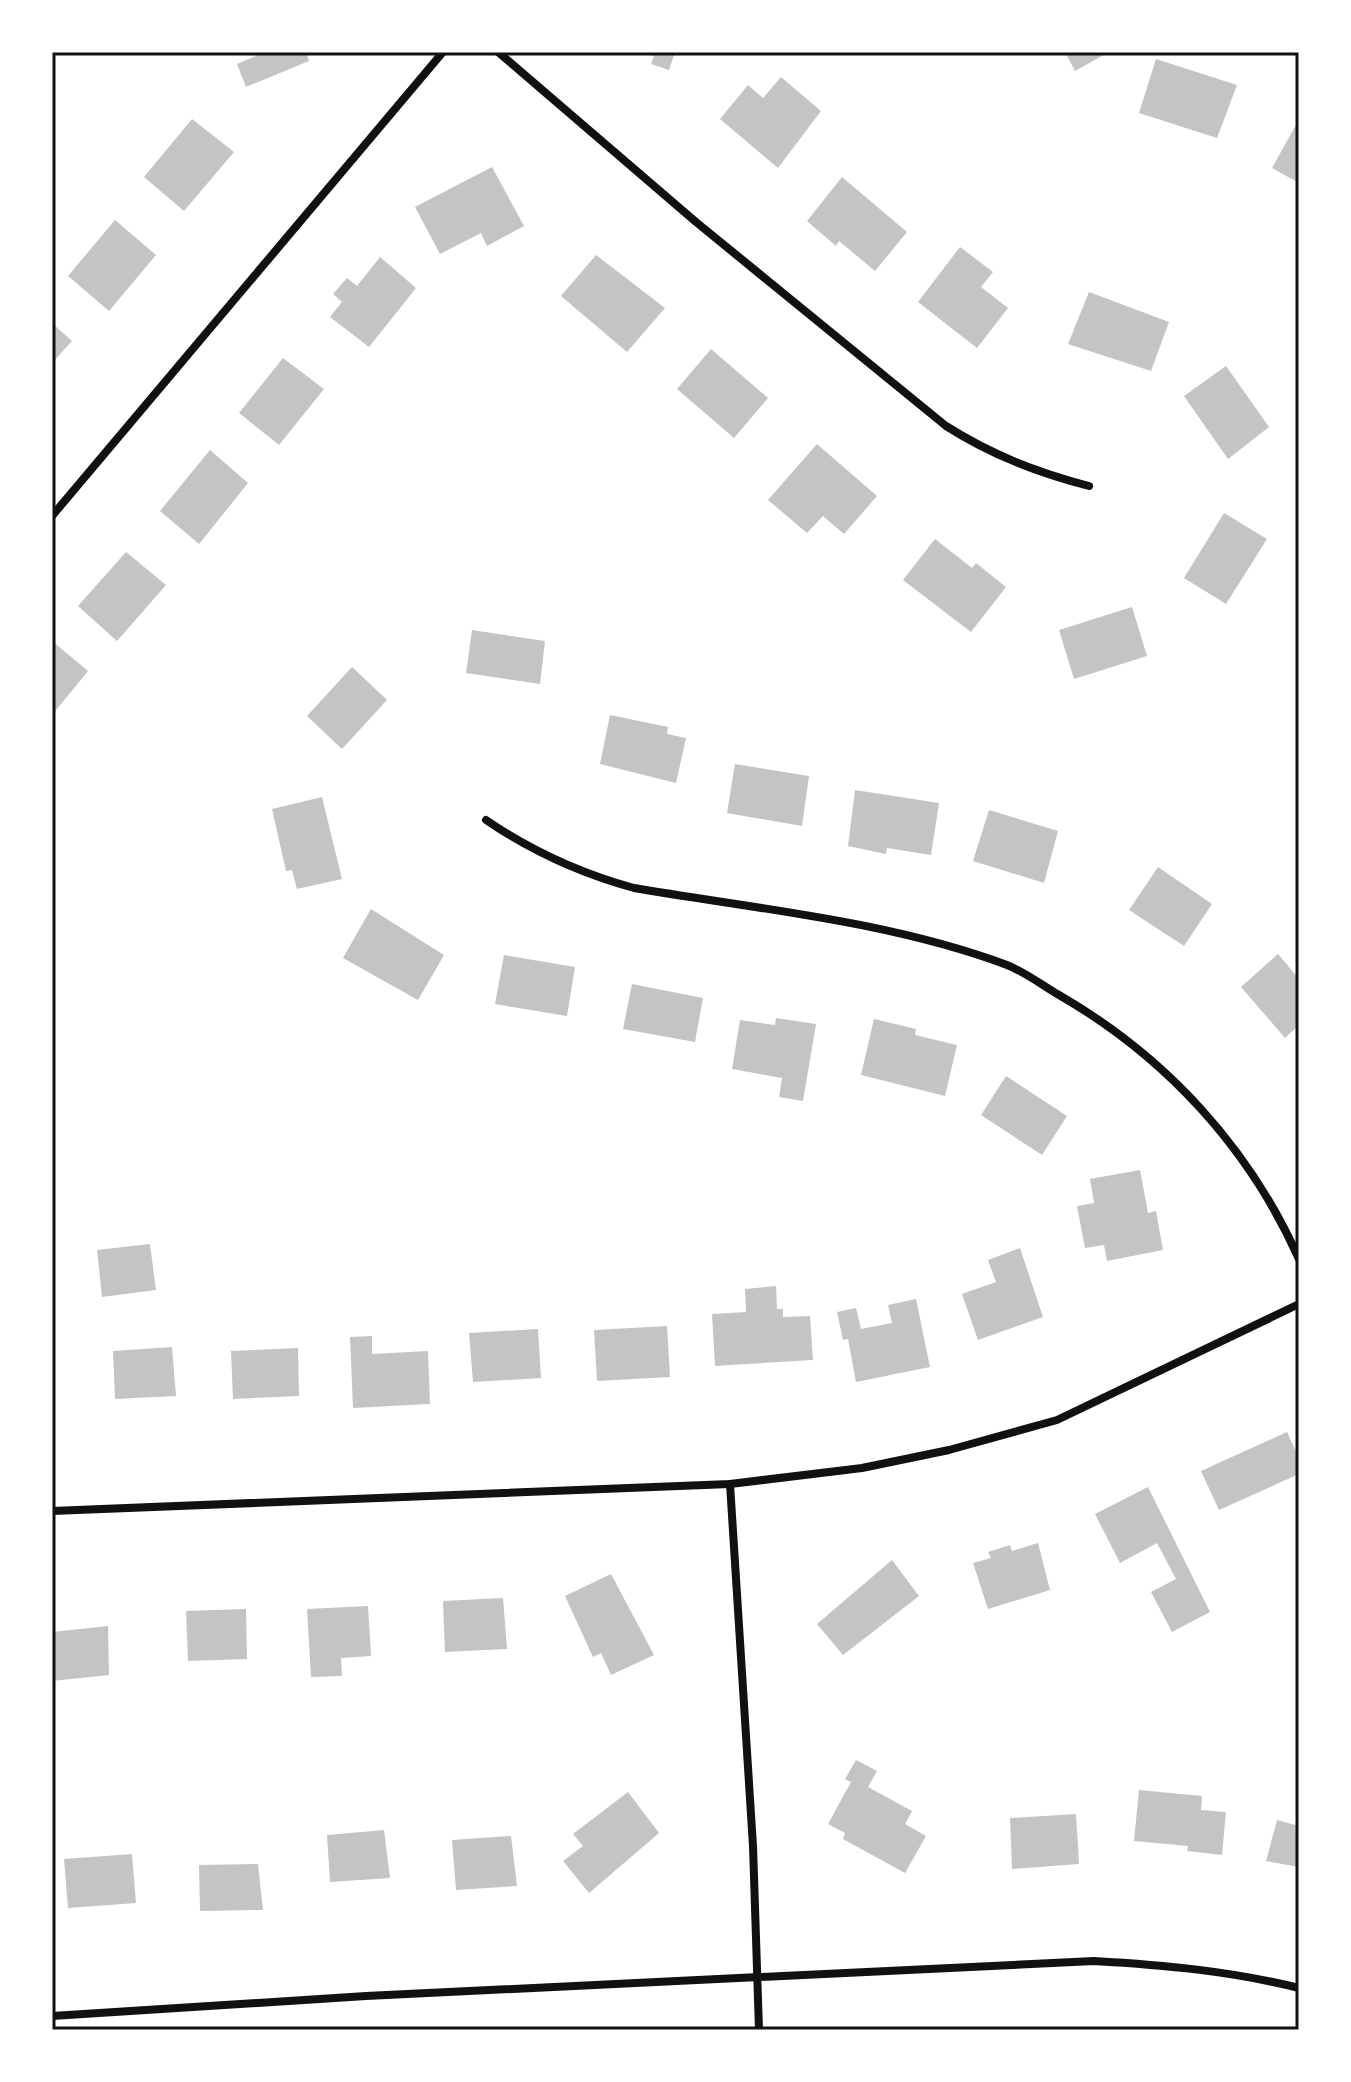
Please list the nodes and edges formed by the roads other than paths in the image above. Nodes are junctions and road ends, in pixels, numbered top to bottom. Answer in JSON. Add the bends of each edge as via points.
{"nodes":[{"id":1,"x":443,"y":52,"type":"edge"},
{"id":2,"x":498,"y":52,"type":"edge"},
{"id":3,"x":1089,"y":486,"type":"dead end"},
{"id":4,"x":52,"y":516,"type":"edge"},
{"id":5,"x":486,"y":820,"type":"dead end"},
{"id":6,"x":1299,"y":1259,"type":"edge"},
{"id":7,"x":1299,"y":1304,"type":"edge"},
{"id":8,"x":730,"y":1484,"type":"junction"},
{"id":9,"x":52,"y":1511,"type":"edge"},
{"id":10,"x":758,"y":1977,"type":"junction"},
{"id":11,"x":1299,"y":1988,"type":"edge"},
{"id":12,"x":52,"y":2016,"type":"edge"},
{"id":13,"x":759,"y":2030,"type":"edge"}],
"edges":[{"from":1,"to":4,"type":"street"},
{"from":2,"to":3,"type":"street","via":[[946,426],[1035,472]]},
{"from":5,"to":6,"type":"street","via":[[551,860],[591,877],[938,943],[1010,966],[1120,1033],[1205,1111],[1249,1168]]},
{"from":7,"to":8,"type":"street","via":[[1057,1420],[862,1468]]},
{"from":8,"to":9,"type":"street"},
{"from":8,"to":10,"type":"street"},
{"from":10,"to":11,"type":"street","via":[[1094,1961],[1176,1965]]},
{"from":10,"to":12,"type":"street"},
{"from":10,"to":13,"type":"street"}]}
